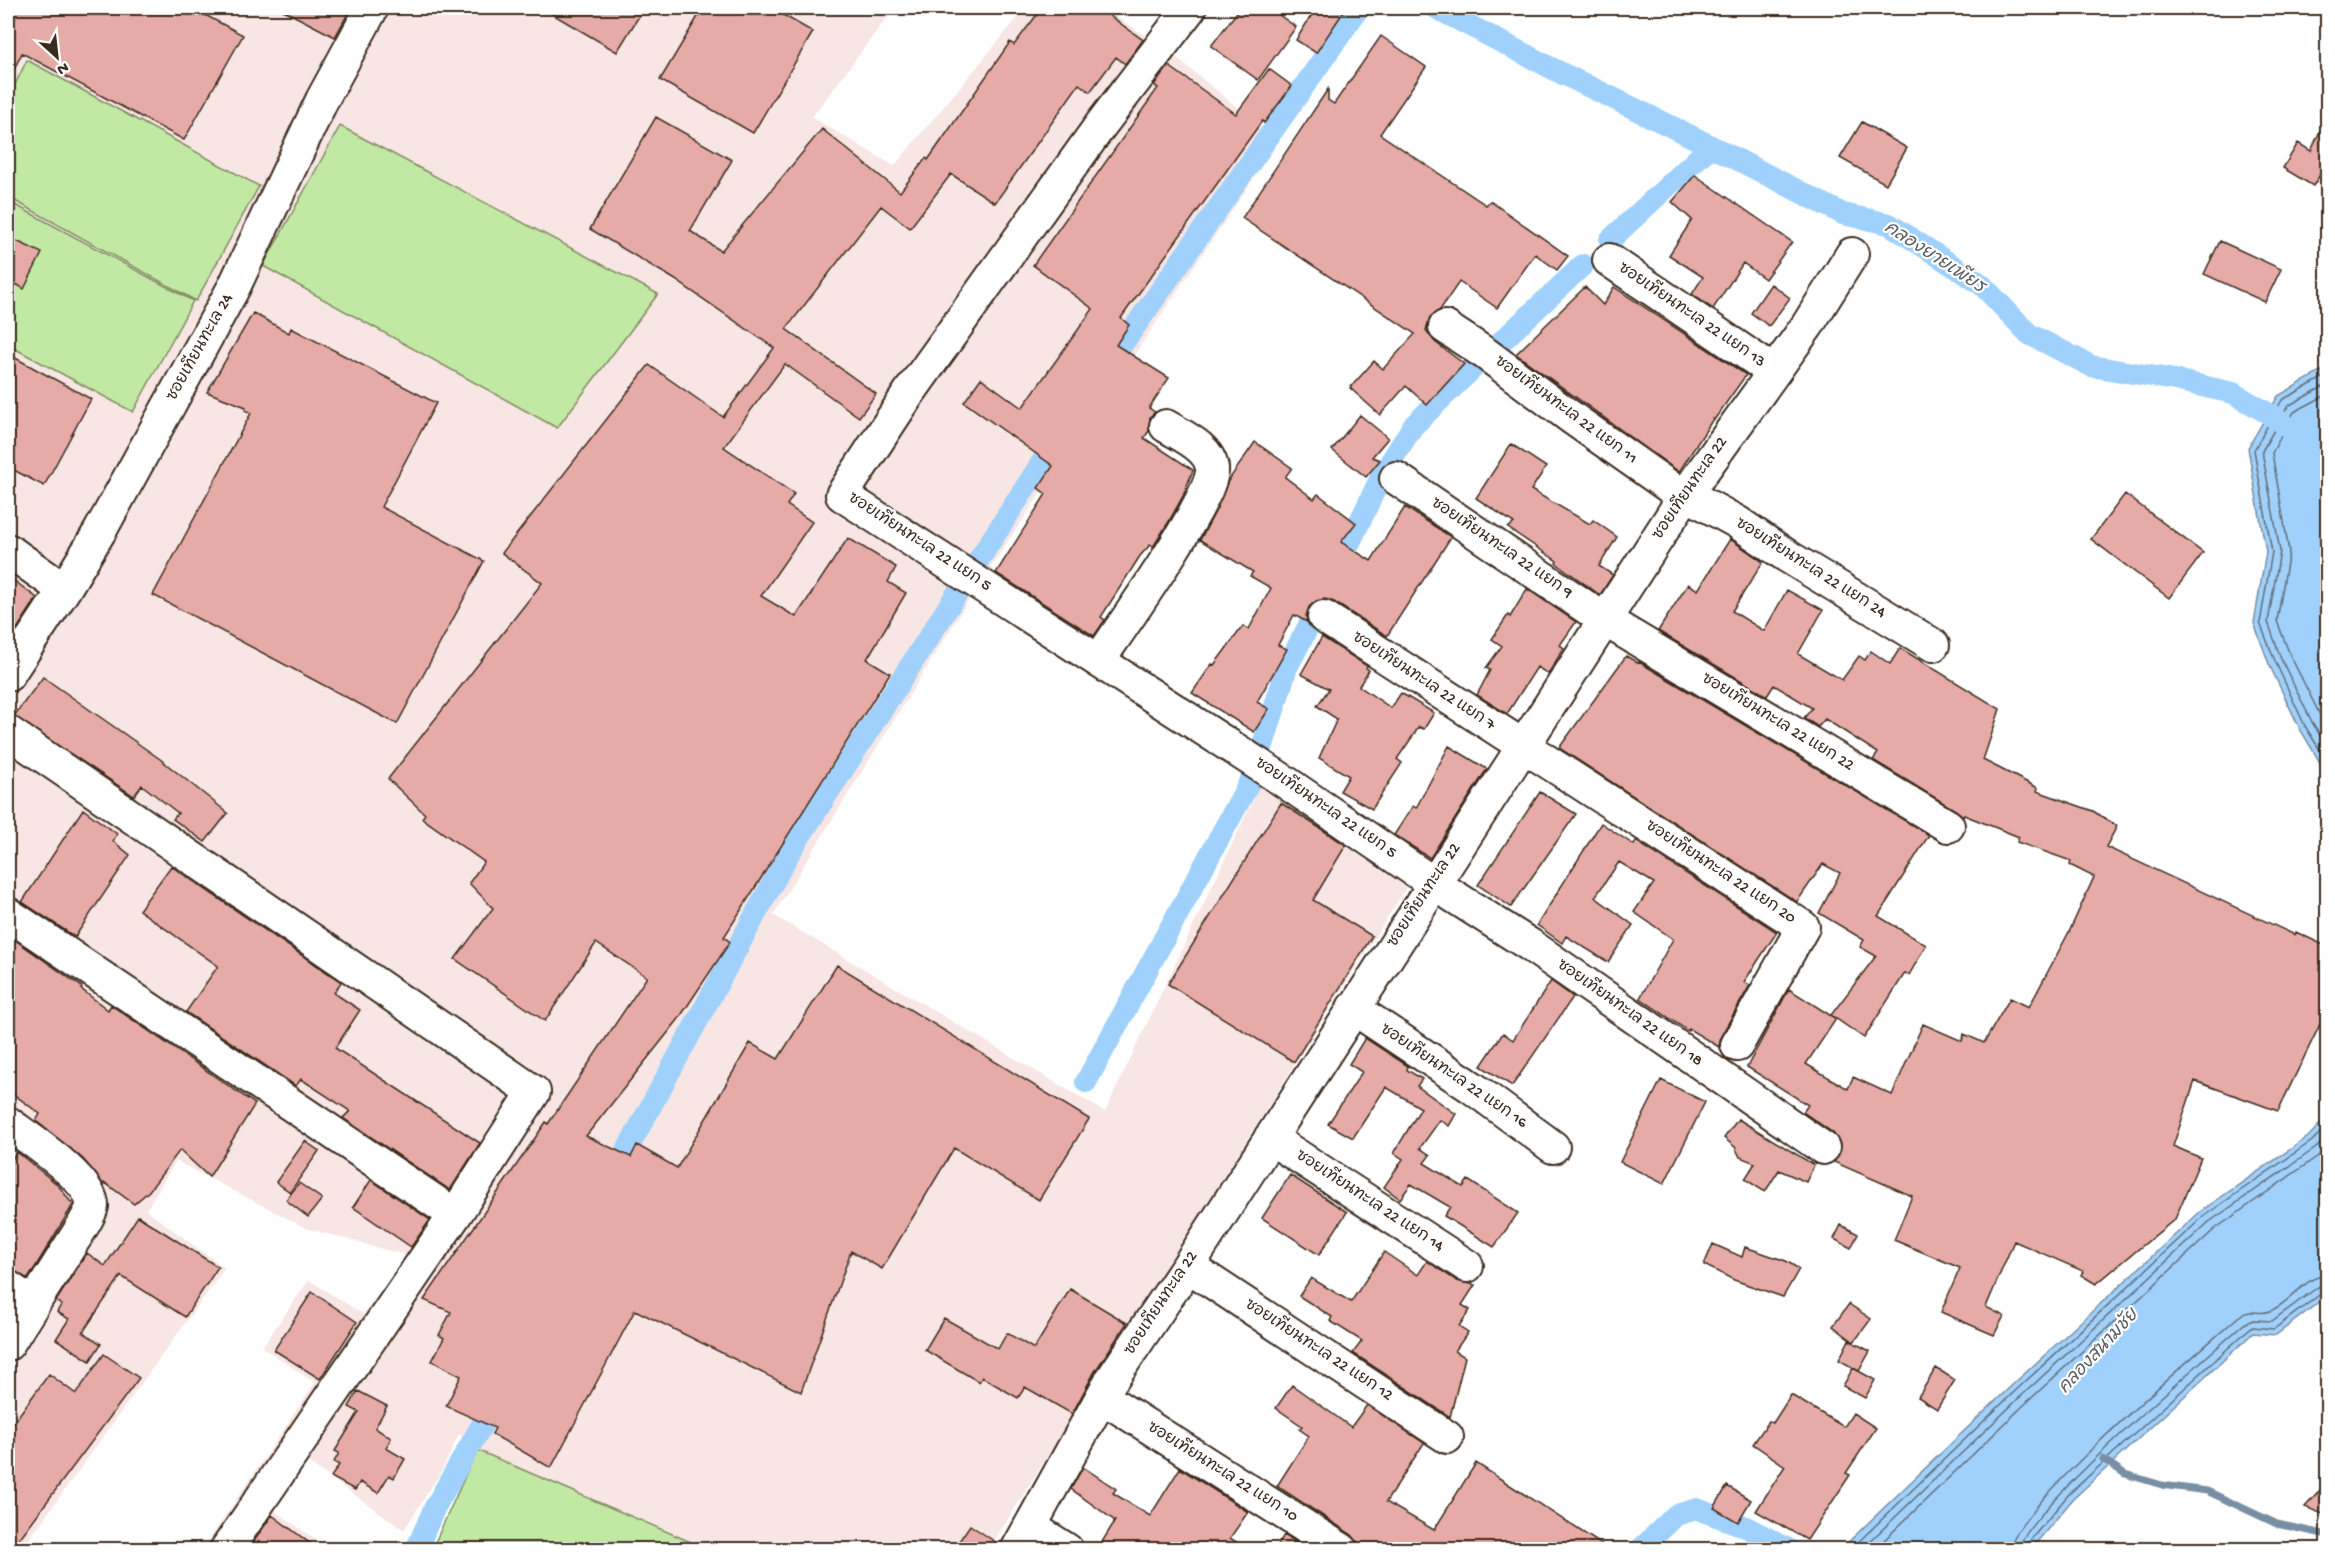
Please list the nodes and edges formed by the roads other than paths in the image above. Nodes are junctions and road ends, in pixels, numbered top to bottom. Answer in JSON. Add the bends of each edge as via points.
{"nodes":[{"id":1,"x":372,"y":8,"type":"edge"},
{"id":2,"x":1190,"y":8,"type":"edge"},
{"id":3,"x":1852,"y":254,"type":"dead end"},
{"id":4,"x":1608,"y":260,"type":"dead end"},
{"id":5,"x":1445,"y":327,"type":"dead end"},
{"id":6,"x":1774,"y":372,"type":"junction"},
{"id":7,"x":1166,"y":426,"type":"dead end"},
{"id":8,"x":1396,"y":478,"type":"dead end"},
{"id":9,"x":1685,"y":495,"type":"junction"},
{"id":10,"x":8,"y":550,"type":"edge"},
{"id":11,"x":64,"y":590,"type":"junction"},
{"id":12,"x":1324,"y":617,"type":"dead end"},
{"id":13,"x":1605,"y":620,"type":"junction"},
{"id":14,"x":1933,"y":645,"type":"dead end"},
{"id":15,"x":1099,"y":660,"type":"junction"},
{"id":16,"x":8,"y":675,"type":"edge"},
{"id":17,"x":8,"y":732,"type":"edge"},
{"id":18,"x":1523,"y":746,"type":"junction"},
{"id":19,"x":1948,"y":826,"type":"dead end"},
{"id":20,"x":1433,"y":883,"type":"junction"},
{"id":21,"x":8,"y":914,"type":"edge"},
{"id":22,"x":1353,"y":1008,"type":"junction"},
{"id":23,"x":1737,"y":1045,"type":"dead end"},
{"id":24,"x":8,"y":1123,"type":"edge"},
{"id":25,"x":1270,"y":1138,"type":"junction"},
{"id":26,"x":1553,"y":1146,"type":"dead end"},
{"id":27,"x":1823,"y":1148,"type":"dead end"},
{"id":28,"x":455,"y":1215,"type":"junction"},
{"id":29,"x":1188,"y":1266,"type":"junction"},
{"id":30,"x":1467,"y":1266,"type":"dead end"},
{"id":31,"x":8,"y":1287,"type":"edge"},
{"id":32,"x":33,"y":1304,"type":"junction"},
{"id":33,"x":8,"y":1344,"type":"edge"},
{"id":34,"x":1102,"y":1397,"type":"junction"},
{"id":35,"x":1448,"y":1437,"type":"dead end"},
{"id":36,"x":1024,"y":1538,"type":"edge"},
{"id":37,"x":225,"y":1550,"type":"edge"},
{"id":38,"x":1067,"y":1550,"type":"edge"},
{"id":39,"x":1342,"y":1550,"type":"edge"}],
"edges":[{"from":1,"to":11,"type":"street","name":"ซอยเทียนทะเล 24","via":[[322,100],[234,287]]},
{"from":2,"to":15,"type":"street","name":"ซอยเทียนทะเล 22 แยก 5","via":[[1100,126],[842,495]]},
{"from":3,"to":6,"type":"street","name":"ซอยเทียนทะเล 22"},
{"from":4,"to":6,"type":"street","name":"ซอยเทียนทะเล 22 แยก 13"},
{"from":5,"to":9,"type":"street","name":"ซอยเทียนทะเล 22 แยก 11"},
{"from":6,"to":9,"type":"street","name":"ซอยเทียนทะเล 22"},
{"from":7,"to":15,"type":"street","via":[[1202,449],[1213,471],[1180,539]]},
{"from":8,"to":13,"type":"street","name":"ซอยเทียนทะเล 22 แยก 9"},
{"from":9,"to":13,"type":"street","name":"ซอยเทียนทะเล 22"},
{"from":9,"to":14,"type":"street","name":"ซอยเทียนทะเล 22 แยก 24","via":[[1737,522]]},
{"from":10,"to":11,"type":"street"},
{"from":11,"to":16,"type":"street","name":"ซอยเทียนทะเล 24"},
{"from":12,"to":18,"type":"street","name":"ซอยเทียนทะเล 22 แยก 7"},
{"from":13,"to":18,"type":"street","name":"ซอยเทียนทะเล 22"},
{"from":13,"to":19,"type":"street","name":"ซอยเทียนทะเล 22 แยก 22"},
{"from":15,"to":20,"type":"street","name":"ซอยเทียนทะเล 22 แยก 5"},
{"from":17,"to":28,"type":"street","via":[[534,1092]]},
{"from":18,"to":20,"type":"street","name":"ซอยเทียนทะเล 22"},
{"from":18,"to":23,"type":"street","name":"ซอยเทียนทะเล 22 แยก 20","via":[[1803,927]]},
{"from":20,"to":22,"type":"street","name":"ซอยเทียนทะเล 22"},
{"from":20,"to":27,"type":"street","name":"ซอยเทียนทะเล 22 แยก 18","via":[[1530,945]]},
{"from":21,"to":28,"type":"street"},
{"from":22,"to":25,"type":"street","name":"ซอยเทียนทะเล 22"},
{"from":22,"to":26,"type":"street","name":"ซอยเทียนทะเล 22 แยก 16"},
{"from":24,"to":32,"type":"street","via":[[70,1170],[92,1204],[82,1227]]},
{"from":25,"to":29,"type":"street","name":"ซอยเทียนทะเล 22"},
{"from":25,"to":30,"type":"street","name":"ซอยเทียนทะเล 22 แยก 14"},
{"from":28,"to":37,"type":"street"},
{"from":29,"to":34,"type":"street","name":"ซอยเทียนทะเล 22"},
{"from":29,"to":35,"type":"street","name":"ซอยเทียนทะเล 22 แยก 12"},
{"from":31,"to":32,"type":"street"},
{"from":32,"to":33,"type":"street"},
{"from":34,"to":36,"type":"street","name":"ซอยเทียนทะเล 22"},
{"from":34,"to":39,"type":"street","name":"ซอยเทียนทะเล 22 แยก 10"},
{"from":36,"to":38,"type":"street"}]}
